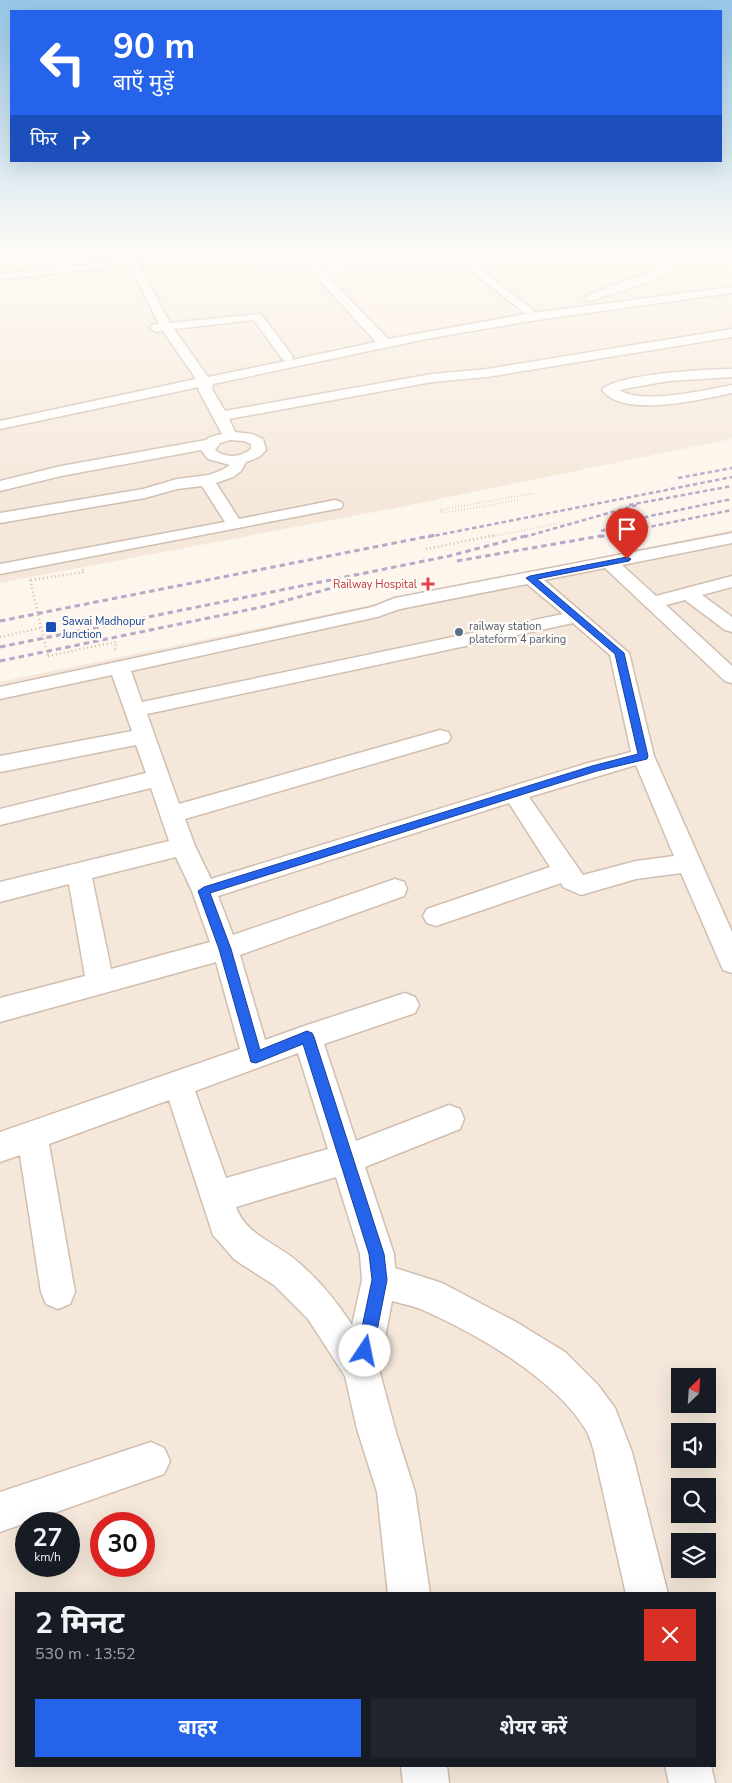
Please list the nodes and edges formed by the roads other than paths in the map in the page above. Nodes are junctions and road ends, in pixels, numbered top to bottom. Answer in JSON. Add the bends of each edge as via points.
{"nodes":[{"id":1,"x":165,"y":333,"type":"edge"},
{"id":2,"x":270,"y":333,"type":"edge"},
{"id":3,"x":375,"y":333,"type":"edge"},
{"id":4,"x":424,"y":333,"type":"edge"},
{"id":5,"x":731,"y":333,"type":"edge"},
{"id":6,"x":382,"y":341,"type":"junction"},
{"id":7,"x":287,"y":357,"type":"junction"},
{"id":8,"x":732,"y":373,"type":"edge"},
{"id":9,"x":198,"y":382,"type":"junction"},
{"id":10,"x":732,"y":389,"type":"edge"},
{"id":11,"x":221,"y":416,"type":"junction"},
{"id":12,"x":0,"y":417,"type":"edge"},
{"id":13,"x":0,"y":425,"type":"edge"},
{"id":14,"x":230,"y":436,"type":"junction"},
{"id":15,"x":210,"y":444,"type":"junction"},
{"id":16,"x":241,"y":459,"type":"junction"},
{"id":17,"x":206,"y":480,"type":"junction"},
{"id":18,"x":168,"y":485,"type":"junction"},
{"id":19,"x":0,"y":486,"type":"edge"},
{"id":20,"x":335,"y":505,"type":"dead end"},
{"id":21,"x":0,"y":509,"type":"edge"},
{"id":22,"x":0,"y":518,"type":"edge"},
{"id":23,"x":235,"y":525,"type":"junction"},
{"id":24,"x":732,"y":538,"type":"edge"},
{"id":25,"x":609,"y":562,"type":"junction"},
{"id":26,"x":0,"y":569,"type":"edge"},
{"id":27,"x":530,"y":578,"type":"junction"},
{"id":28,"x":732,"y":581,"type":"edge"},
{"id":29,"x":688,"y":593,"type":"junction"},
{"id":30,"x":652,"y":603,"type":"junction"},
{"id":31,"x":577,"y":618,"type":"junction"},
{"id":32,"x":732,"y":626,"type":"edge"},
{"id":33,"x":117,"y":661,"type":"junction"},
{"id":34,"x":732,"y":677,"type":"edge"},
{"id":35,"x":0,"y":682,"type":"edge"},
{"id":36,"x":0,"y":694,"type":"edge"},
{"id":37,"x":135,"y":710,"type":"junction"},
{"id":38,"x":144,"y":736,"type":"junction"},
{"id":39,"x":440,"y":737,"type":"dead end"},
{"id":40,"x":643,"y":756,"type":"junction"},
{"id":41,"x":0,"y":764,"type":"edge"},
{"id":42,"x":159,"y":778,"type":"junction"},
{"id":43,"x":515,"y":794,"type":"junction"},
{"id":44,"x":172,"y":814,"type":"junction"},
{"id":45,"x":0,"y":817,"type":"edge"},
{"id":46,"x":183,"y":846,"type":"junction"},
{"id":47,"x":689,"y":863,"type":"junction"},
{"id":48,"x":566,"y":871,"type":"junction"},
{"id":49,"x":79,"y":873,"type":"junction"},
{"id":50,"x":394,"y":889,"type":"dead end"},
{"id":51,"x":204,"y":891,"type":"junction"},
{"id":52,"x":0,"y":892,"type":"edge"},
{"id":53,"x":436,"y":916,"type":"dead end"},
{"id":54,"x":225,"y":949,"type":"junction"},
{"id":55,"x":732,"y":962,"type":"edge"},
{"id":56,"x":100,"y":982,"type":"junction"},
{"id":57,"x":405,"y":1005,"type":"dead end"},
{"id":58,"x":0,"y":1010,"type":"edge"},
{"id":59,"x":307,"y":1037,"type":"junction"},
{"id":60,"x":256,"y":1057,"type":"junction"},
{"id":61,"x":178,"y":1083,"type":"junction"},
{"id":62,"x":449,"y":1119,"type":"dead end"},
{"id":63,"x":32,"y":1135,"type":"junction"},
{"id":64,"x":0,"y":1147,"type":"edge"},
{"id":65,"x":347,"y":1158,"type":"junction"},
{"id":66,"x":216,"y":1197,"type":"junction"},
{"id":67,"x":380,"y":1280,"type":"junction"},
{"id":68,"x":58,"y":1292,"type":"dead end"},
{"id":69,"x":361,"y":1369,"type":"junction"},
{"id":70,"x":151,"y":1461,"type":"dead end"},
{"id":71,"x":0,"y":1512,"type":"edge"},
{"id":72,"x":409,"y":1592,"type":"edge"},
{"id":73,"x":647,"y":1592,"type":"edge"},
{"id":74,"x":424,"y":1767,"type":"edge"},
{"id":75,"x":688,"y":1767,"type":"edge"},
{"id":76,"x":426,"y":1783,"type":"edge"},
{"id":77,"x":692,"y":1783,"type":"edge"}],
"edges":[{"from":1,"to":9,"type":"street"},
{"from":2,"to":7,"type":"street"},
{"from":3,"to":6,"type":"street"},
{"from":4,"to":6,"type":"street"},
{"from":5,"to":11,"type":"street","via":[[487,373],[432,378]]},
{"from":6,"to":7,"type":"street"},
{"from":6,"to":9,"type":"street"},
{"from":7,"to":9,"type":"street"},
{"from":8,"to":10,"type":"street","via":[[657,379],[616,385],[609,390],[617,396],[653,400]]},
{"from":9,"to":11,"type":"street"},
{"from":9,"to":12,"type":"street"},
{"from":9,"to":13,"type":"street"},
{"from":11,"to":14,"type":"street"},
{"from":14,"to":15,"type":"street"},
{"from":14,"to":16,"type":"street","via":[[247,437],[260,446],[255,454]]},
{"from":15,"to":16,"type":"street","via":[[211,455]]},
{"from":15,"to":19,"type":"street","via":[[60,471]]},
{"from":16,"to":17,"type":"street","via":[[232,472]]},
{"from":17,"to":18,"type":"street"},
{"from":17,"to":23,"type":"street"},
{"from":18,"to":21,"type":"street","via":[[143,484]]},
{"from":18,"to":22,"type":"street","via":[[145,493]]},
{"from":20,"to":23,"type":"street"},
{"from":23,"to":26,"type":"street"},
{"from":24,"to":25,"type":"street"},
{"from":25,"to":27,"type":"street"},
{"from":25,"to":30,"type":"street"},
{"from":27,"to":31,"type":"street"},
{"from":27,"to":33,"type":"street"},
{"from":28,"to":29,"type":"street"},
{"from":29,"to":30,"type":"street"},
{"from":29,"to":32,"type":"street"},
{"from":30,"to":34,"type":"street"},
{"from":31,"to":37,"type":"street"},
{"from":31,"to":40,"type":"street","via":[[619,653]]},
{"from":33,"to":35,"type":"street"},
{"from":33,"to":36,"type":"street"},
{"from":33,"to":37,"type":"street"},
{"from":37,"to":38,"type":"street"},
{"from":38,"to":41,"type":"street"},
{"from":38,"to":42,"type":"street"},
{"from":39,"to":44,"type":"street"},
{"from":40,"to":43,"type":"street"},
{"from":40,"to":47,"type":"street"},
{"from":42,"to":44,"type":"street"},
{"from":42,"to":45,"type":"street"},
{"from":43,"to":48,"type":"street"},
{"from":43,"to":51,"type":"street"},
{"from":44,"to":46,"type":"street"},
{"from":46,"to":49,"type":"street"},
{"from":46,"to":51,"type":"street"},
{"from":47,"to":48,"type":"street","via":[[636,870],[581,885]]},
{"from":47,"to":55,"type":"street"},
{"from":48,"to":53,"type":"street"},
{"from":49,"to":52,"type":"street"},
{"from":49,"to":56,"type":"street"},
{"from":50,"to":54,"type":"street"},
{"from":51,"to":54,"type":"street"},
{"from":54,"to":56,"type":"street"},
{"from":54,"to":60,"type":"street"},
{"from":56,"to":58,"type":"street"},
{"from":57,"to":59,"type":"street"},
{"from":59,"to":60,"type":"street"},
{"from":59,"to":65,"type":"street"},
{"from":60,"to":61,"type":"street"},
{"from":61,"to":63,"type":"street"},
{"from":61,"to":66,"type":"street"},
{"from":62,"to":65,"type":"street"},
{"from":63,"to":64,"type":"street"},
{"from":63,"to":68,"type":"street"},
{"from":65,"to":66,"type":"street"},
{"from":65,"to":67,"type":"street","via":[[377,1254]]},
{"from":66,"to":69,"type":"street","via":[[224,1223],[247,1248],[286,1273],[320,1307]]},
{"from":67,"to":69,"type":"street"},
{"from":67,"to":73,"type":"street","via":[[430,1295],[504,1334],[552,1365],[585,1398],[602,1421],[613,1452]]},
{"from":69,"to":72,"type":"street","via":[[396,1492]]},
{"from":70,"to":71,"type":"street"},
{"from":74,"to":76,"type":"street"},
{"from":75,"to":77,"type":"street"}]}
